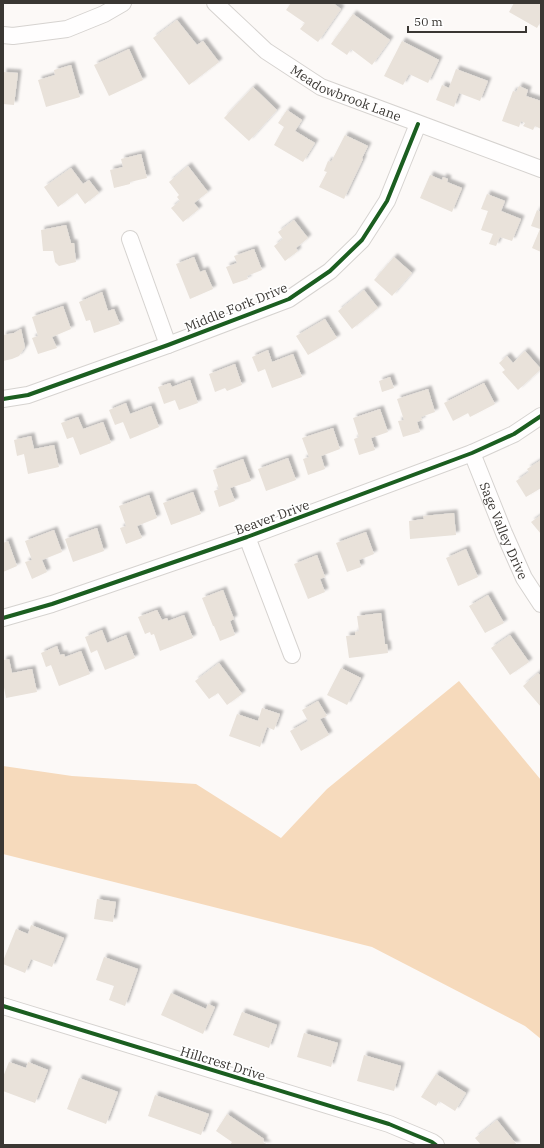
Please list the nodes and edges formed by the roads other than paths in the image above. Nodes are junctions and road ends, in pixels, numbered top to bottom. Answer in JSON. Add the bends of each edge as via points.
{"nodes":[{"id":1,"x":123,"y":3,"type":"edge"},
{"id":2,"x":215,"y":3,"type":"edge"},
{"id":3,"x":3,"y":35,"type":"edge"},
{"id":4,"x":418,"y":124,"type":"junction"},
{"id":5,"x":541,"y":169,"type":"edge"},
{"id":6,"x":130,"y":239,"type":"dead end"},
{"id":7,"x":168,"y":345,"type":"junction"},
{"id":8,"x":3,"y":399,"type":"edge"},
{"id":9,"x":541,"y":416,"type":"edge"},
{"id":10,"x":472,"y":454,"type":"junction"},
{"id":11,"x":247,"y":537,"type":"junction"},
{"id":12,"x":541,"y":604,"type":"edge"},
{"id":13,"x":3,"y":618,"type":"edge"},
{"id":14,"x":292,"y":655,"type":"dead end"},
{"id":15,"x":3,"y":1006,"type":"edge"},
{"id":16,"x":436,"y":1145,"type":"edge"}],
"edges":[{"from":1,"to":3,"type":"street","via":[[104,14],[66,29]]},
{"from":2,"to":4,"type":"street","name":"Meadowbrook Lane","via":[[266,51],[321,87]]},
{"from":4,"to":5,"type":"street","name":"Meadowbrook Lane"},
{"from":4,"to":7,"type":"street","name":"Middle Fork Drive","via":[[387,201],[362,240],[330,272],[289,299]]},
{"from":6,"to":7,"type":"street"},
{"from":7,"to":8,"type":"street","name":"Middle Fork Drive","via":[[28,395]]},
{"from":9,"to":10,"type":"street","name":"Beaver Drive","via":[[514,434]]},
{"from":10,"to":11,"type":"street","name":"Beaver Drive"},
{"from":10,"to":12,"type":"street","name":"Sage Valley Drive","via":[[518,565]]},
{"from":11,"to":13,"type":"street","name":"Beaver Drive","via":[[52,604]]},
{"from":11,"to":14,"type":"street"},
{"from":15,"to":16,"type":"street","name":"Hillcrest Drive","via":[[389,1124]]}]}
